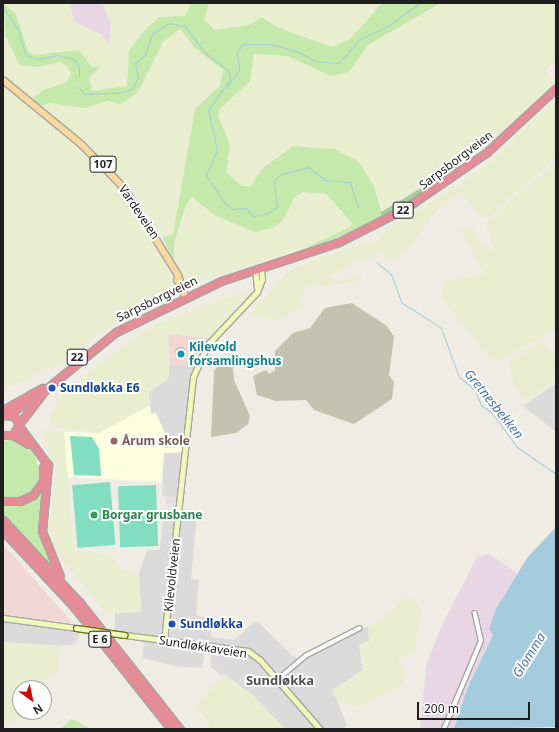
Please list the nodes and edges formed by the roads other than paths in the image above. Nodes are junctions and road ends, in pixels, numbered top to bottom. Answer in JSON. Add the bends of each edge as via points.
{"nodes":[{"id":1,"x":3,"y":80,"type":"edge"},
{"id":2,"x":556,"y":88,"type":"edge"},
{"id":3,"x":258,"y":268,"type":"junction"},
{"id":4,"x":184,"y":294,"type":"junction"},
{"id":5,"x":5,"y":413,"type":"edge"},
{"id":6,"x":19,"y":425,"type":"junction"},
{"id":7,"x":7,"y":436,"type":"edge"},
{"id":8,"x":3,"y":501,"type":"edge"},
{"id":9,"x":3,"y":520,"type":"edge"},
{"id":10,"x":3,"y":531,"type":"edge"},
{"id":11,"x":64,"y":585,"type":"junction"},
{"id":12,"x":475,"y":614,"type":"dead end"},
{"id":13,"x":3,"y":618,"type":"edge"},
{"id":14,"x":360,"y":628,"type":"dead end"},
{"id":15,"x":164,"y":640,"type":"junction"},
{"id":16,"x":277,"y":680,"type":"junction"},
{"id":17,"x":151,"y":697,"type":"junction"},
{"id":18,"x":171,"y":729,"type":"edge"},
{"id":19,"x":180,"y":729,"type":"edge"},
{"id":20,"x":320,"y":729,"type":"edge"},
{"id":21,"x":444,"y":729,"type":"edge"}],
"edges":[{"from":1,"to":4,"type":"main road","name":"Vardeveien","number":"107","via":[[108,169],[139,207],[176,272]]},
{"from":2,"to":3,"type":"highway","name":"Sarpsborgveien","number":"22","via":[[501,141],[426,197],[339,242]]},
{"from":3,"to":4,"type":"highway","name":"Sarpsborgveien","number":"22"},
{"from":3,"to":15,"type":"street","name":"Kilevoldveien","via":[[257,292],[208,344],[193,377]]},
{"from":4,"to":5,"type":"highway","name":"Sarpsborgveien","number":"22","via":[[114,329],[42,388]]},
{"from":4,"to":6,"type":"highway","name":"Sarpsborgveien","number":"22","via":[[139,318],[91,350],[46,389]]},
{"from":5,"to":6,"type":"highway","number":"22"},
{"from":6,"to":7,"type":"highway","number":"22"},
{"from":6,"to":11,"type":"highway","number":"E 6","via":[[48,465],[43,536]]},
{"from":7,"to":8,"type":"highway","via":[[36,452],[44,475],[33,496],[20,501]]},
{"from":9,"to":11,"type":"highway","number":"E 6"},
{"from":10,"to":17,"type":"highway","number":"E 6","via":[[74,607]]},
{"from":11,"to":17,"type":"highway","number":"E 6"},
{"from":12,"to":21,"type":"street","via":[[481,641]]},
{"from":13,"to":15,"type":"street","name":"Sundløkkaveien","bridge":true},
{"from":14,"to":16,"type":"street","via":[[307,655]]},
{"from":15,"to":16,"type":"street","name":"Sundløkkaveien","via":[[248,651]]},
{"from":16,"to":20,"type":"street","name":"Sundløkkaveien"},
{"from":17,"to":18,"type":"highway","number":"E 6"},
{"from":17,"to":19,"type":"highway","number":"E 6"}]}
